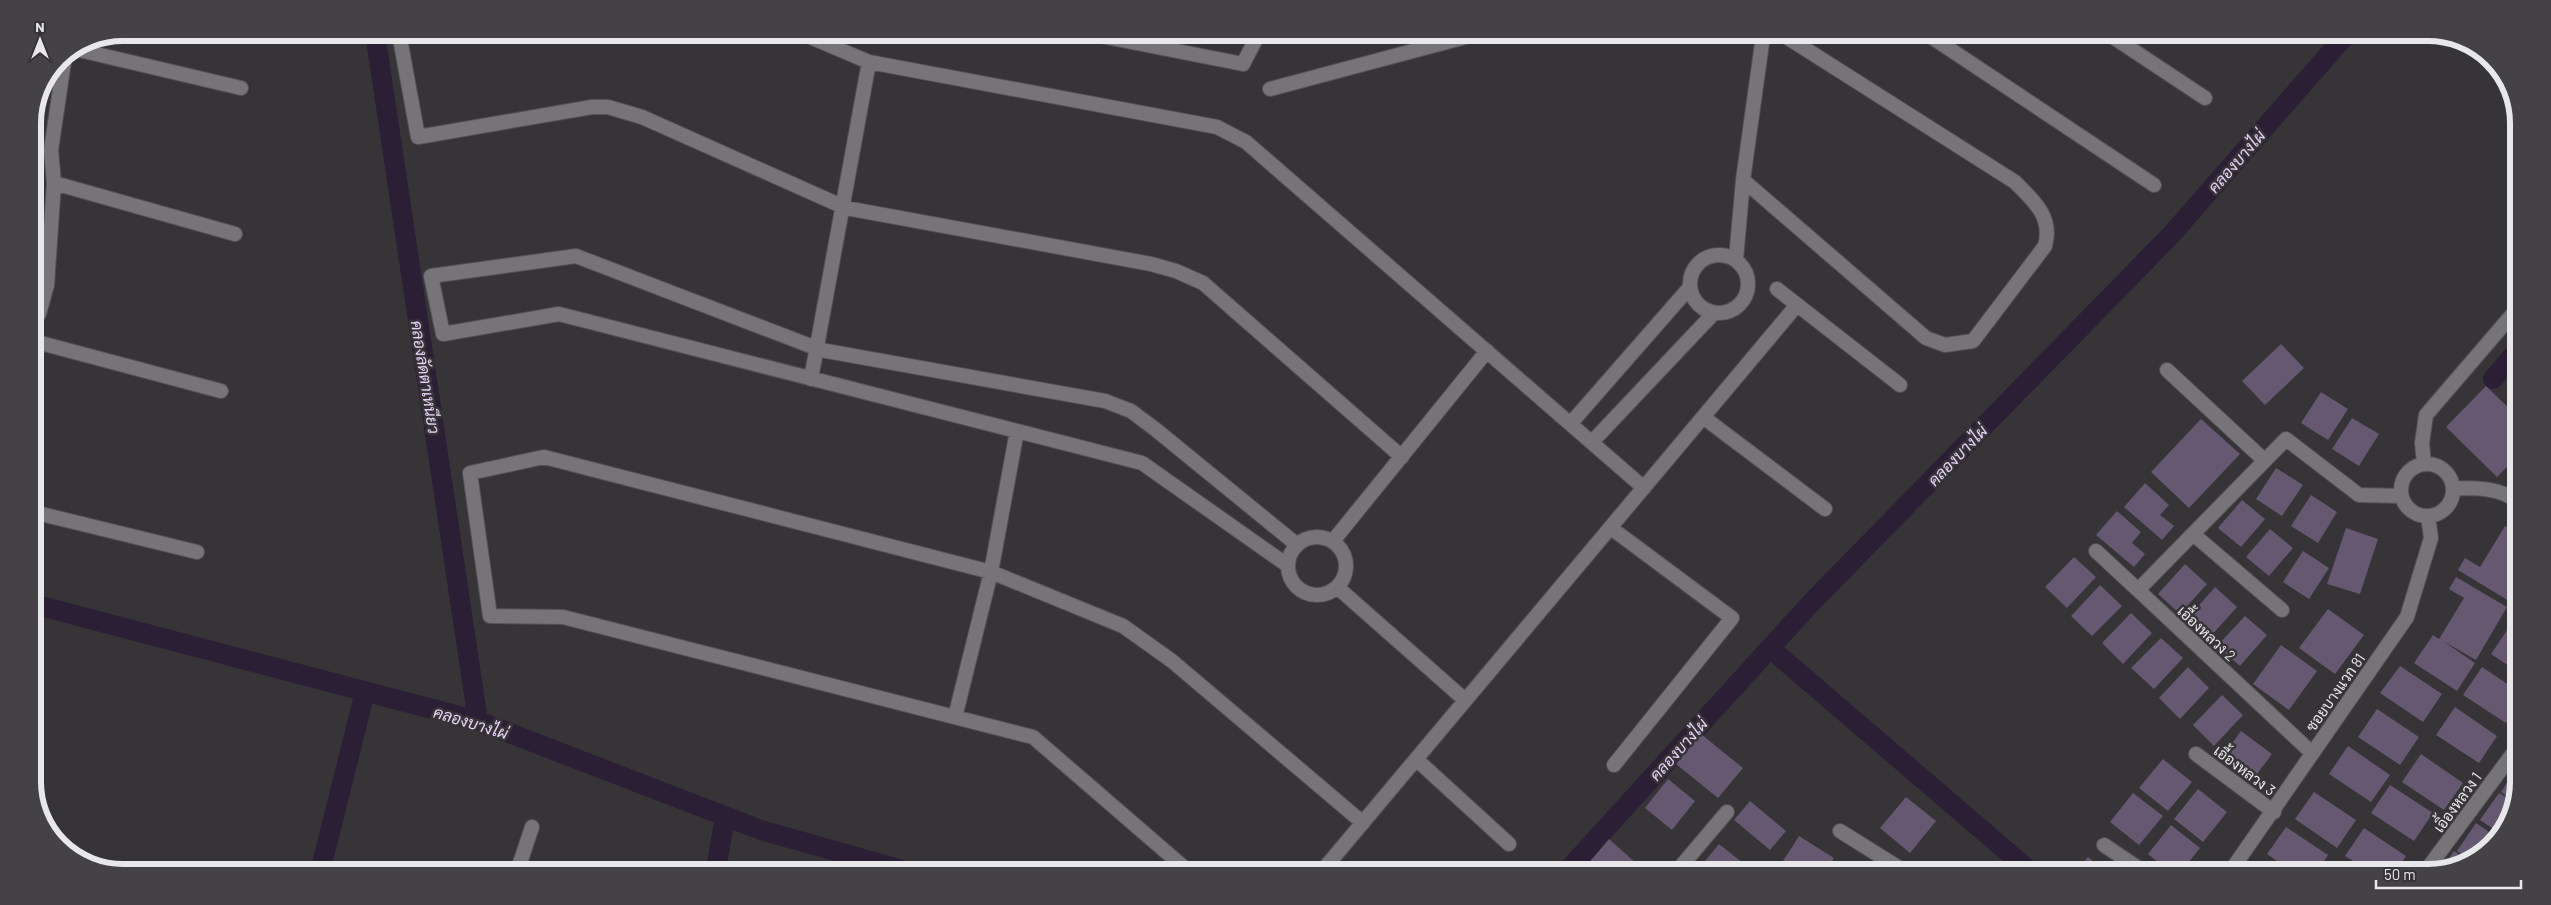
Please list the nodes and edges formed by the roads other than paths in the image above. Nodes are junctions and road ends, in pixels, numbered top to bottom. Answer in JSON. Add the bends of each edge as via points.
{"nodes":[{"id":1,"x":400,"y":41,"type":"edge"},
{"id":2,"x":820,"y":41,"type":"edge"},
{"id":3,"x":1126,"y":41,"type":"edge"},
{"id":4,"x":1255,"y":41,"type":"edge"},
{"id":5,"x":1451,"y":41,"type":"edge"},
{"id":6,"x":1762,"y":41,"type":"edge"},
{"id":7,"x":1794,"y":41,"type":"edge"},
{"id":8,"x":1938,"y":41,"type":"edge"},
{"id":9,"x":2120,"y":41,"type":"edge"},
{"id":10,"x":86,"y":51,"type":"edge"},
{"id":11,"x":869,"y":62,"type":"junction"},
{"id":12,"x":63,"y":67,"type":"edge"},
{"id":13,"x":241,"y":88,"type":"dead end"},
{"id":14,"x":1270,"y":89,"type":"dead end"},
{"id":15,"x":2206,"y":98,"type":"dead end"},
{"id":16,"x":1743,"y":180,"type":"junction"},
{"id":17,"x":54,"y":183,"type":"junction"},
{"id":18,"x":2154,"y":185,"type":"dead end"},
{"id":19,"x":843,"y":206,"type":"junction"},
{"id":20,"x":235,"y":234,"type":"dead end"},
{"id":21,"x":1736,"y":259,"type":"junction"},
{"id":22,"x":1690,"y":287,"type":"junction"},
{"id":23,"x":1777,"y":289,"type":"dead end"},
{"id":24,"x":1797,"y":305,"type":"junction"},
{"id":25,"x":41,"y":306,"type":"edge"},
{"id":26,"x":1714,"y":313,"type":"junction"},
{"id":27,"x":2510,"y":317,"type":"edge"},
{"id":28,"x":41,"y":343,"type":"edge"},
{"id":29,"x":817,"y":348,"type":"junction"},
{"id":30,"x":1487,"y":351,"type":"junction"},
{"id":31,"x":2167,"y":370,"type":"dead end"},
{"id":32,"x":812,"y":379,"type":"junction"},
{"id":33,"x":1900,"y":385,"type":"dead end"},
{"id":34,"x":221,"y":391,"type":"dead end"},
{"id":35,"x":1703,"y":417,"type":"junction"},
{"id":36,"x":1570,"y":423,"type":"junction"},
{"id":37,"x":1017,"y":431,"type":"junction"},
{"id":38,"x":1592,"y":442,"type":"junction"},
{"id":39,"x":1402,"y":457,"type":"junction"},
{"id":40,"x":2264,"y":460,"type":"junction"},
{"id":41,"x":2424,"y":463,"type":"junction"},
{"id":42,"x":1644,"y":488,"type":"junction"},
{"id":43,"x":2453,"y":488,"type":"junction"},
{"id":44,"x":2401,"y":496,"type":"junction"},
{"id":45,"x":2510,"y":498,"type":"edge"},
{"id":46,"x":1825,"y":509,"type":"dead end"},
{"id":47,"x":41,"y":514,"type":"edge"},
{"id":48,"x":2428,"y":516,"type":"junction"},
{"id":49,"x":1610,"y":528,"type":"junction"},
{"id":50,"x":2193,"y":534,"type":"junction"},
{"id":51,"x":1333,"y":541,"type":"junction"},
{"id":52,"x":1296,"y":544,"type":"junction"},
{"id":53,"x":2096,"y":551,"type":"dead end"},
{"id":54,"x":197,"y":552,"type":"dead end"},
{"id":55,"x":1287,"y":565,"type":"junction"},
{"id":56,"x":991,"y":572,"type":"junction"},
{"id":57,"x":1337,"y":587,"type":"junction"},
{"id":58,"x":2138,"y":590,"type":"junction"},
{"id":59,"x":2282,"y":610,"type":"dead end"},
{"id":60,"x":1465,"y":700,"type":"junction"},
{"id":61,"x":955,"y":717,"type":"junction"},
{"id":62,"x":2312,"y":753,"type":"junction"},
{"id":63,"x":2196,"y":754,"type":"dead end"},
{"id":64,"x":2510,"y":757,"type":"edge"},
{"id":65,"x":1416,"y":760,"type":"junction"},
{"id":66,"x":1614,"y":765,"type":"dead end"},
{"id":67,"x":1727,"y":812,"type":"dead end"},
{"id":68,"x":2274,"y":812,"type":"junction"},
{"id":69,"x":1363,"y":823,"type":"junction"},
{"id":70,"x":532,"y":827,"type":"dead end"},
{"id":71,"x":1840,"y":831,"type":"dead end"},
{"id":72,"x":1509,"y":844,"type":"dead end"},
{"id":73,"x":2104,"y":846,"type":"dead end"},
{"id":74,"x":520,"y":864,"type":"edge"},
{"id":75,"x":1180,"y":864,"type":"edge"},
{"id":76,"x":1329,"y":864,"type":"edge"},
{"id":77,"x":1683,"y":864,"type":"edge"},
{"id":78,"x":1893,"y":864,"type":"edge"},
{"id":79,"x":2132,"y":864,"type":"edge"},
{"id":80,"x":2236,"y":864,"type":"edge"},
{"id":81,"x":2431,"y":864,"type":"edge"}],
"edges":[{"from":1,"to":19,"type":"street","via":[[418,137],[608,107],[642,117]]},
{"from":2,"to":11,"type":"street"},
{"from":3,"to":4,"type":"street","via":[[1243,64]]},
{"from":5,"to":14,"type":"street"},
{"from":6,"to":16,"type":"street"},
{"from":7,"to":16,"type":"street","via":[[2015,182],[2044,214],[2048,234],[2045,246],[1973,341],[1945,345],[1926,338]]},
{"from":8,"to":18,"type":"street"},
{"from":9,"to":15,"type":"street"},
{"from":10,"to":13,"type":"street"},
{"from":11,"to":19,"type":"street"},
{"from":11,"to":30,"type":"street","via":[[1217,127],[1246,142]]},
{"from":12,"to":17,"type":"street","via":[[51,150]]},
{"from":16,"to":21,"type":"street"},
{"from":17,"to":20,"type":"street"},
{"from":17,"to":25,"type":"street","via":[[47,284]]},
{"from":19,"to":29,"type":"street"},
{"from":19,"to":39,"type":"street","via":[[1151,264],[1203,283]]},
{"from":21,"to":22,"type":"street","via":[[1717,254],[1708,256],[1694,269]]},
{"from":21,"to":26,"type":"street","via":[[1748,274],[1747,294],[1734,310]]},
{"from":22,"to":26,"type":"street","via":[[1698,304]]},
{"from":22,"to":36,"type":"street"},
{"from":23,"to":24,"type":"street"},
{"from":24,"to":33,"type":"street"},
{"from":24,"to":35,"type":"street"},
{"from":26,"to":38,"type":"street"},
{"from":27,"to":41,"type":"street","via":[[2426,415],[2422,443]]},
{"from":28,"to":34,"type":"street"},
{"from":29,"to":32,"type":"street"},
{"from":29,"to":32,"type":"street","via":[[576,256],[431,276],[443,334],[559,314]]},
{"from":29,"to":52,"type":"street","via":[[1105,401],[1123,408],[1155,429]]},
{"from":30,"to":36,"type":"street"},
{"from":30,"to":39,"type":"street"},
{"from":31,"to":40,"type":"street"},
{"from":32,"to":37,"type":"street"},
{"from":35,"to":42,"type":"street"},
{"from":35,"to":46,"type":"street"},
{"from":36,"to":38,"type":"street"},
{"from":37,"to":55,"type":"street","via":[[1142,463]]},
{"from":37,"to":56,"type":"street"},
{"from":38,"to":42,"type":"street"},
{"from":39,"to":51,"type":"street"},
{"from":40,"to":44,"type":"street","via":[[2286,439],[2359,495]]},
{"from":40,"to":50,"type":"street"},
{"from":41,"to":43,"type":"street","via":[[2447,472]]},
{"from":41,"to":44,"type":"street","via":[[2408,471],[2400,487]]},
{"from":42,"to":49,"type":"street"},
{"from":43,"to":45,"type":"street","via":[[2495,491]]},
{"from":43,"to":48,"type":"street","via":[[2449,504],[2436,515]]},
{"from":44,"to":48,"type":"street","via":[[2411,511]]},
{"from":47,"to":54,"type":"street"},
{"from":48,"to":62,"type":"street","name":"ซอยบางแวก 81","via":[[2431,538],[2407,617]]},
{"from":49,"to":60,"type":"street"},
{"from":49,"to":66,"type":"street","via":[[1732,618]]},
{"from":50,"to":58,"type":"street"},
{"from":50,"to":59,"type":"street"},
{"from":51,"to":52,"type":"street","via":[[1314,536]]},
{"from":51,"to":57,"type":"street","via":[[1344,555],[1346,564]]},
{"from":52,"to":55,"type":"street"},
{"from":53,"to":58,"type":"street","name":"เอื้องหลวง 2"},
{"from":55,"to":57,"type":"street","via":[[1293,583],[1309,594],[1319,595]]},
{"from":56,"to":61,"type":"street"},
{"from":56,"to":61,"type":"street","via":[[544,457],[470,473],[490,616],[563,617]]},
{"from":56,"to":69,"type":"street","via":[[1123,626],[1172,661]]},
{"from":57,"to":60,"type":"street"},
{"from":58,"to":62,"type":"street","name":"เอื้องหลวง 2"},
{"from":60,"to":65,"type":"street"},
{"from":61,"to":75,"type":"street","via":[[1033,737]]},
{"from":62,"to":68,"type":"street","name":"ซอยบางแวก 81"},
{"from":63,"to":68,"type":"street","name":"เอื้องหลวง 3"},
{"from":64,"to":81,"type":"street","name":"เอิ้องหลวง 1"},
{"from":65,"to":69,"type":"street"},
{"from":65,"to":72,"type":"street"},
{"from":67,"to":77,"type":"street"},
{"from":68,"to":80,"type":"street","name":"ซอยบางแวก 81"},
{"from":69,"to":76,"type":"street"},
{"from":70,"to":74,"type":"street"},
{"from":71,"to":78,"type":"street"},
{"from":73,"to":79,"type":"street"}]}
